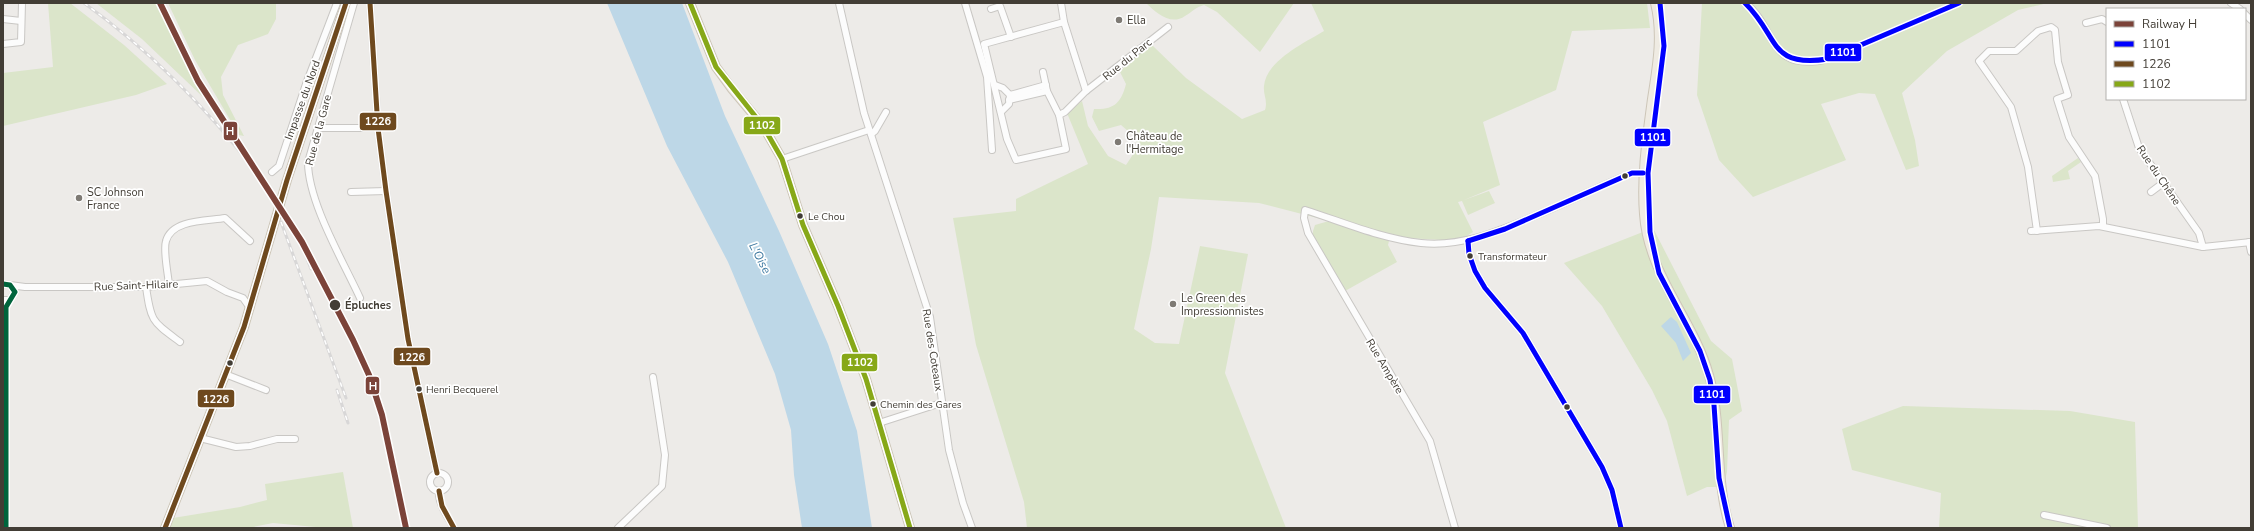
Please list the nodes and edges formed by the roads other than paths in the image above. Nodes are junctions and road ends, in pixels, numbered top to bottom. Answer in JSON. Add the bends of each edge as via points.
{"nodes":[{"id":1,"x":22,"y":3,"type":"edge"},
{"id":2,"x":337,"y":3,"type":"edge"},
{"id":3,"x":346,"y":3,"type":"edge"},
{"id":4,"x":354,"y":3,"type":"edge"},
{"id":5,"x":370,"y":3,"type":"edge"},
{"id":6,"x":690,"y":3,"type":"edge"},
{"id":7,"x":839,"y":3,"type":"edge"},
{"id":8,"x":965,"y":3,"type":"edge"},
{"id":9,"x":1061,"y":3,"type":"edge"},
{"id":10,"x":1655,"y":3,"type":"edge"},
{"id":11,"x":1660,"y":3,"type":"edge"},
{"id":12,"x":1745,"y":3,"type":"edge"},
{"id":13,"x":1959,"y":3,"type":"edge"},
{"id":14,"x":990,"y":9,"type":"dead end"},
{"id":15,"x":3,"y":18,"type":"edge"},
{"id":16,"x":21,"y":21,"type":"junction"},
{"id":17,"x":2106,"y":21,"type":"edge"},
{"id":18,"x":1064,"y":22,"type":"junction"},
{"id":19,"x":2086,"y":23,"type":"dead end"},
{"id":20,"x":1168,"y":26,"type":"dead end"},
{"id":21,"x":1011,"y":37,"type":"junction"},
{"id":22,"x":3,"y":44,"type":"edge"},
{"id":23,"x":1043,"y":72,"type":"dead end"},
{"id":24,"x":995,"y":86,"type":"junction"},
{"id":25,"x":1047,"y":88,"type":"junction"},
{"id":26,"x":1086,"y":92,"type":"junction"},
{"id":27,"x":1009,"y":98,"type":"junction"},
{"id":28,"x":2124,"y":100,"type":"edge"},
{"id":29,"x":886,"y":112,"type":"dead end"},
{"id":30,"x":1001,"y":112,"type":"junction"},
{"id":31,"x":1059,"y":115,"type":"junction"},
{"id":32,"x":318,"y":128,"type":"junction"},
{"id":33,"x":378,"y":128,"type":"junction"},
{"id":34,"x":870,"y":132,"type":"junction"},
{"id":35,"x":992,"y":150,"type":"dead end"},
{"id":36,"x":782,"y":159,"type":"junction"},
{"id":37,"x":272,"y":172,"type":"dead end"},
{"id":38,"x":1646,"y":173,"type":"junction"},
{"id":39,"x":2163,"y":183,"type":"junction"},
{"id":40,"x":386,"y":191,"type":"junction"},
{"id":41,"x":351,"y":192,"type":"dead end"},
{"id":42,"x":2151,"y":192,"type":"dead end"},
{"id":43,"x":2103,"y":226,"type":"junction"},
{"id":44,"x":250,"y":241,"type":"dead end"},
{"id":45,"x":1468,"y":241,"type":"junction"},
{"id":46,"x":2250,"y":242,"type":"edge"},
{"id":47,"x":2204,"y":247,"type":"junction"},
{"id":48,"x":2251,"y":252,"type":"edge"},
{"id":49,"x":3,"y":284,"type":"edge"},
{"id":50,"x":10,"y":285,"type":"junction"},
{"id":51,"x":169,"y":285,"type":"junction"},
{"id":52,"x":25,"y":287,"type":"junction"},
{"id":53,"x":146,"y":287,"type":"junction"},
{"id":54,"x":254,"y":294,"type":"junction"},
{"id":55,"x":14,"y":296,"type":"junction"},
{"id":56,"x":244,"y":298,"type":"junction"},
{"id":57,"x":360,"y":298,"type":"dead end"},
{"id":58,"x":5,"y":302,"type":"edge"},
{"id":59,"x":250,"y":308,"type":"junction"},
{"id":60,"x":180,"y":342,"type":"dead end"},
{"id":61,"x":225,"y":374,"type":"junction"},
{"id":62,"x":653,"y":377,"type":"dead end"},
{"id":63,"x":266,"y":390,"type":"dead end"},
{"id":64,"x":941,"y":403,"type":"junction"},
{"id":65,"x":879,"y":423,"type":"junction"},
{"id":66,"x":200,"y":438,"type":"junction"},
{"id":67,"x":295,"y":439,"type":"dead end"},
{"id":68,"x":437,"y":473,"type":"junction"},
{"id":69,"x":440,"y":491,"type":"junction"},
{"id":70,"x":2044,"y":515,"type":"dead end"},
{"id":71,"x":6,"y":528,"type":"edge"},
{"id":72,"x":165,"y":528,"type":"edge"},
{"id":73,"x":454,"y":528,"type":"edge"},
{"id":74,"x":618,"y":528,"type":"edge"},
{"id":75,"x":910,"y":528,"type":"edge"},
{"id":76,"x":972,"y":528,"type":"edge"},
{"id":77,"x":1455,"y":528,"type":"edge"},
{"id":78,"x":1621,"y":528,"type":"edge"},
{"id":79,"x":1730,"y":528,"type":"edge"},
{"id":80,"x":2107,"y":528,"type":"edge"}],
"edges":[{"from":1,"to":16,"type":"street"},
{"from":2,"to":37,"type":"street","name":"Impasse du Nord","via":[[278,166]]},
{"from":3,"to":54,"type":"main road","via":[[275,218]]},
{"from":4,"to":32,"type":"street","name":"Rue de la Gare"},
{"from":5,"to":33,"type":"street"},
{"from":6,"to":36,"type":"main road","via":[[716,67],[763,126]]},
{"from":7,"to":34,"type":"street","name":"Rue des Coteaux"},
{"from":8,"to":35,"type":"street","via":[[987,77]]},
{"from":9,"to":18,"type":"street"},
{"from":10,"to":38,"type":"main road","via":[[1659,46]]},
{"from":11,"to":38,"type":"main road","via":[[1664,46]]},
{"from":12,"to":13,"type":"street","via":[[1754,12],[1771,42],[1781,52],[1794,59],[1808,61],[1828,59]]},
{"from":14,"to":21,"type":"street","via":[[1000,6]]},
{"from":15,"to":16,"type":"street"},
{"from":16,"to":22,"type":"street","via":[[21,42]]},
{"from":17,"to":19,"type":"street","via":[[2102,19]]},
{"from":18,"to":21,"type":"street"},
{"from":18,"to":26,"type":"street"},
{"from":20,"to":26,"type":"street","name":"Rue du Parc"},
{"from":21,"to":24,"type":"street","via":[[984,44]]},
{"from":23,"to":25,"type":"street"},
{"from":24,"to":27,"type":"street","via":[[1003,88]]},
{"from":24,"to":30,"type":"street"},
{"from":25,"to":27,"type":"street"},
{"from":25,"to":31,"type":"street"},
{"from":26,"to":31,"type":"street","name":"Rue du Parc"},
{"from":27,"to":30,"type":"street","via":[[1009,104]]},
{"from":28,"to":39,"type":"street","name":"Rue du Chêne","via":[[2137,144]]},
{"from":29,"to":34,"type":"street","via":[[875,131]]},
{"from":30,"to":31,"type":"street","via":[[1007,139],[1016,160],[1066,149]]},
{"from":32,"to":33,"type":"street"},
{"from":32,"to":57,"type":"street","name":"Rue de la Gare","via":[[308,162],[308,174],[313,193],[339,256]]},
{"from":33,"to":40,"type":"street"},
{"from":34,"to":36,"type":"street"},
{"from":34,"to":64,"type":"street","name":"Rue des Coteaux","via":[[930,317]]},
{"from":36,"to":65,"type":"main road","via":[[803,224],[856,352]]},
{"from":38,"to":45,"type":"street","via":[[1632,173],[1505,229]]},
{"from":38,"to":79,"type":"main road","via":[[1650,244],[1659,273],[1708,373],[1714,406],[1721,489]]},
{"from":39,"to":42,"type":"street"},
{"from":39,"to":47,"type":"street","name":"Rue du Chêne","via":[[2198,233]]},
{"from":40,"to":41,"type":"street"},
{"from":40,"to":68,"type":"street","via":[[408,339]]},
{"from":43,"to":43,"type":"street","via":[[2104,219],[2095,176],[2068,137],[2057,99],[2068,95],[2058,62],[2054,28],[2048,27],[2038,31],[2018,50],[2010,53],[1989,51],[1979,61],[2011,108],[2028,167],[2034,231]]},
{"from":43,"to":47,"type":"street"},
{"from":44,"to":51,"type":"street","via":[[225,218],[178,227],[166,243]]},
{"from":45,"to":77,"type":"street","name":"Rue Ampère","via":[[1438,244],[1390,237],[1305,210],[1304,218],[1308,233],[1430,441]]},
{"from":45,"to":78,"type":"street","via":[[1474,271],[1523,333],[1602,467],[1612,490]]},
{"from":46,"to":47,"type":"street"},
{"from":46,"to":48,"type":"street"},
{"from":49,"to":50,"type":"street","name":"Rue Saint-Hilaire"},
{"from":50,"to":52,"type":"street","name":"Rue Saint-Hilaire"},
{"from":50,"to":55,"type":"street","via":[[14,290]]},
{"from":51,"to":53,"type":"street","name":"Rue Saint-Hilaire"},
{"from":51,"to":56,"type":"street","name":"Rue Saint-Hilaire","via":[[206,281]]},
{"from":52,"to":53,"type":"street","name":"Rue Saint-Hilaire"},
{"from":52,"to":55,"type":"street"},
{"from":53,"to":60,"type":"street","via":[[149,312],[158,326]]},
{"from":54,"to":56,"type":"street"},
{"from":54,"to":59,"type":"main road"},
{"from":55,"to":58,"type":"street"},
{"from":56,"to":59,"type":"street"},
{"from":58,"to":71,"type":"street"},
{"from":59,"to":61,"type":"main road"},
{"from":61,"to":63,"type":"street"},
{"from":61,"to":66,"type":"main road"},
{"from":62,"to":74,"type":"street","via":[[665,455],[662,486]]},
{"from":64,"to":65,"type":"street"},
{"from":64,"to":76,"type":"street","name":"Rue des Coteaux","via":[[949,450]]},
{"from":65,"to":75,"type":"main road"},
{"from":66,"to":67,"type":"street","via":[[236,447],[277,439]]},
{"from":66,"to":72,"type":"main road"},
{"from":68,"to":69,"type":"street","via":[[430,482],[432,488]]},
{"from":68,"to":69,"type":"street","via":[[443,474],[448,481],[445,489]]},
{"from":69,"to":73,"type":"street","via":[[439,497]]},
{"from":70,"to":80,"type":"street"}]}
